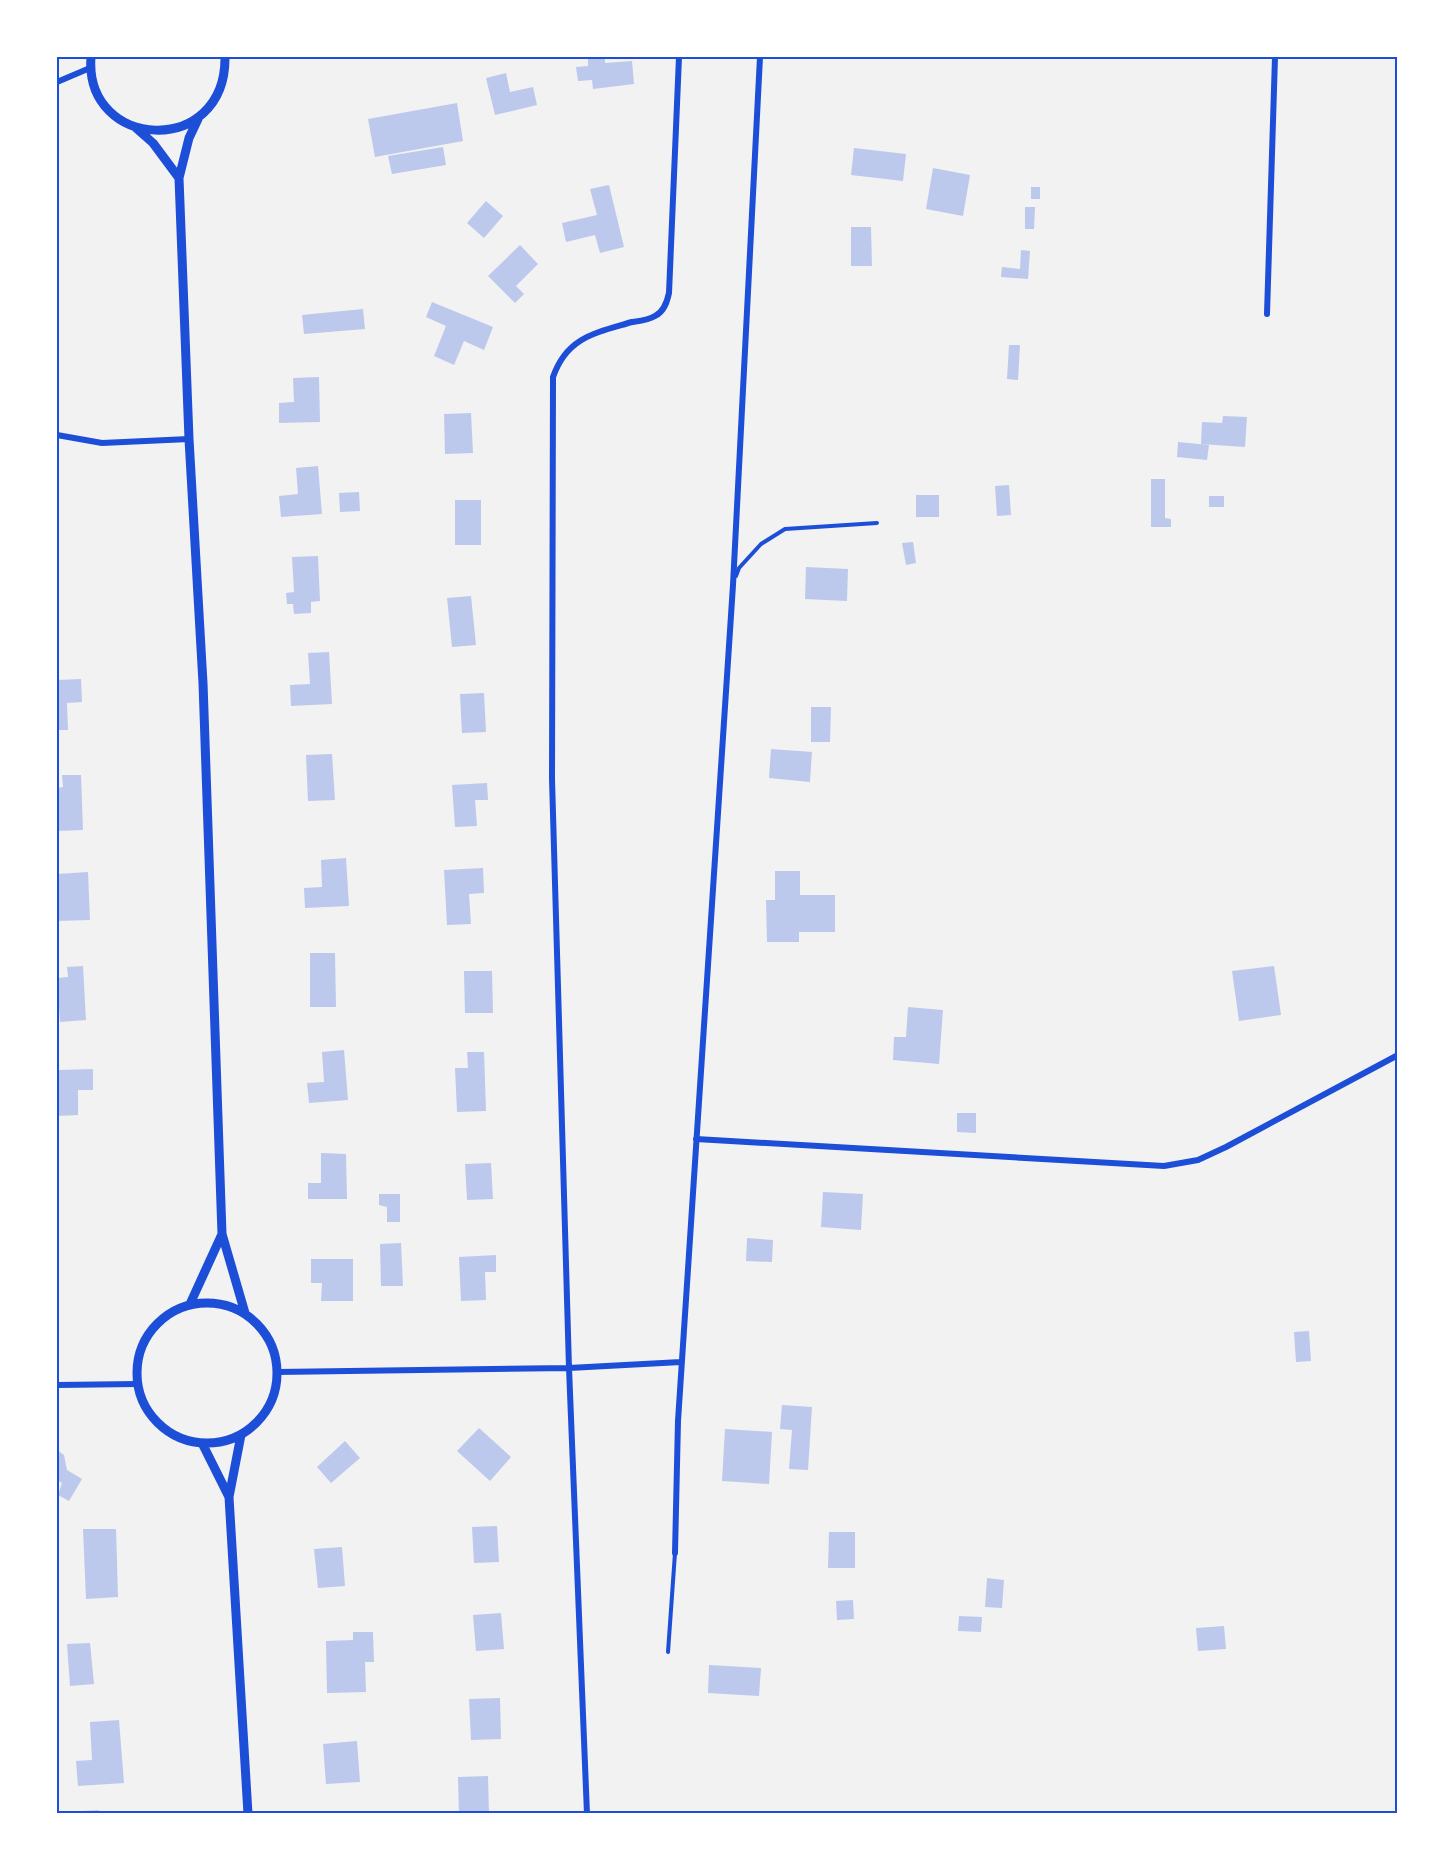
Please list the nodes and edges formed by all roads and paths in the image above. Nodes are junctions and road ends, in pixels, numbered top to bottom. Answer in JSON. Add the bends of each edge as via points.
{"nodes":[{"id":1,"x":91,"y":57,"type":"edge"},
{"id":2,"x":225,"y":57,"type":"edge"},
{"id":3,"x":679,"y":57,"type":"edge"},
{"id":4,"x":760,"y":57,"type":"edge"},
{"id":5,"x":1275,"y":57,"type":"edge"},
{"id":6,"x":90,"y":68,"type":"junction"},
{"id":7,"x":57,"y":82,"type":"edge"},
{"id":8,"x":198,"y":119,"type":"junction"},
{"id":9,"x":136,"y":128,"type":"junction"},
{"id":10,"x":179,"y":178,"type":"junction"},
{"id":11,"x":1267,"y":314,"type":"dead end"},
{"id":12,"x":57,"y":435,"type":"edge"},
{"id":13,"x":189,"y":439,"type":"junction"},
{"id":14,"x":877,"y":523,"type":"dead end"},
{"id":15,"x":733,"y":585,"type":"junction"},
{"id":16,"x":1398,"y":1055,"type":"edge"},
{"id":17,"x":696,"y":1139,"type":"junction"},
{"id":18,"x":222,"y":1234,"type":"junction"},
{"id":19,"x":190,"y":1304,"type":"junction"},
{"id":20,"x":244,"y":1313,"type":"junction"},
{"id":21,"x":681,"y":1362,"type":"junction"},
{"id":22,"x":569,"y":1368,"type":"junction"},
{"id":23,"x":278,"y":1372,"type":"junction"},
{"id":24,"x":137,"y":1384,"type":"junction"},
{"id":25,"x":57,"y":1385,"type":"edge"},
{"id":26,"x":241,"y":1435,"type":"junction"},
{"id":27,"x":202,"y":1443,"type":"junction"},
{"id":28,"x":229,"y":1497,"type":"junction"},
{"id":29,"x":675,"y":1553,"type":"joint"},
{"id":30,"x":668,"y":1652,"type":"dead end"},
{"id":31,"x":248,"y":1814,"type":"edge"},
{"id":32,"x":587,"y":1814,"type":"edge"}],
"edges":[{"from":1,"to":6,"type":"street"},
{"from":2,"to":8,"type":"street","via":[[220,90]]},
{"from":3,"to":22,"type":"street","via":[[667,301],[656,316],[590,334],[573,345],[558,362],[553,377],[552,778]]},
{"from":4,"to":15,"type":"street"},
{"from":5,"to":11,"type":"street"},
{"from":6,"to":7,"type":"street"},
{"from":6,"to":9,"type":"street","via":[[94,87],[104,104],[118,119]]},
{"from":8,"to":9,"type":"street","via":[[158,132]]},
{"from":8,"to":10,"type":"street"},
{"from":9,"to":10,"type":"street","via":[[167,159]]},
{"from":10,"to":13,"type":"street"},
{"from":12,"to":13,"type":"street","via":[[102,443]]},
{"from":13,"to":18,"type":"street","via":[[203,683]]},
{"from":14,"to":15,"type":"lane","via":[[785,529],[761,544],[746,560]]},
{"from":15,"to":17,"type":"street"},
{"from":16,"to":17,"type":"street","via":[[1226,1147],[1198,1160],[1164,1166]]},
{"from":17,"to":21,"type":"street"},
{"from":18,"to":19,"type":"street"},
{"from":18,"to":20,"type":"street"},
{"from":19,"to":20,"type":"street","via":[[227,1305]]},
{"from":19,"to":24,"type":"street","via":[[166,1315],[148,1333],[138,1357]]},
{"from":20,"to":23,"type":"street","via":[[268,1338]]},
{"from":21,"to":22,"type":"street"},
{"from":21,"to":29,"type":"street"},
{"from":22,"to":23,"type":"street"},
{"from":22,"to":32,"type":"street"},
{"from":23,"to":26,"type":"street","via":[[273,1397],[261,1419]]},
{"from":24,"to":25,"type":"street"},
{"from":24,"to":27,"type":"street","via":[[142,1402],[153,1418],[175,1435]]},
{"from":26,"to":27,"type":"street","via":[[222,1442]]},
{"from":26,"to":28,"type":"street"},
{"from":27,"to":28,"type":"street"},
{"from":28,"to":31,"type":"street"},
{"from":29,"to":30,"type":"lane"}]}
